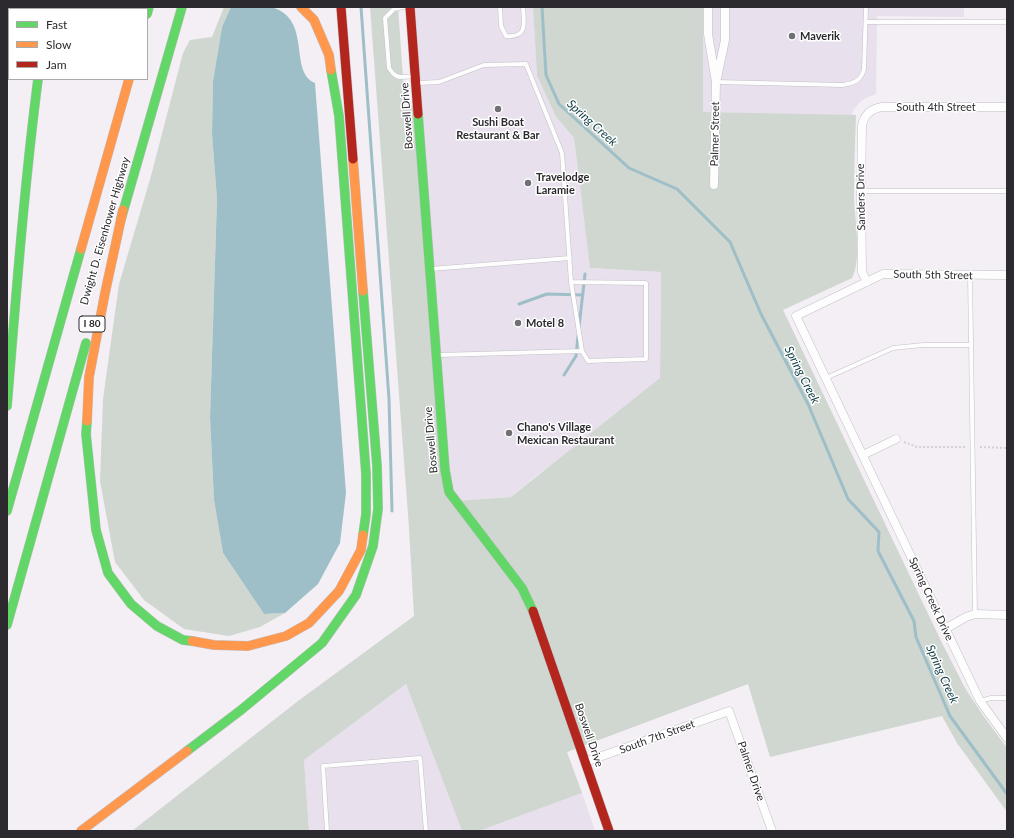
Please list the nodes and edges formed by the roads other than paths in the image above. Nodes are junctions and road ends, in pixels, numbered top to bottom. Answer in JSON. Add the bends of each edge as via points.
{"nodes":[{"id":1,"x":182,"y":7,"type":"edge"},
{"id":2,"x":301,"y":7,"type":"edge"},
{"id":3,"x":334,"y":7,"type":"edge"},
{"id":4,"x":341,"y":7,"type":"edge"},
{"id":5,"x":404,"y":7,"type":"edge"},
{"id":6,"x":410,"y":7,"type":"edge"},
{"id":7,"x":500,"y":7,"type":"edge"},
{"id":8,"x":523,"y":7,"type":"edge"},
{"id":9,"x":708,"y":7,"type":"edge"},
{"id":10,"x":725,"y":7,"type":"edge"},
{"id":11,"x":866,"y":7,"type":"edge"},
{"id":12,"x":866,"y":22,"type":"junction"},
{"id":13,"x":1007,"y":22,"type":"edge"},
{"id":14,"x":38,"y":80,"type":"edge"},
{"id":15,"x":129,"y":80,"type":"edge"},
{"id":16,"x":416,"y":80,"type":"junction"},
{"id":17,"x":716,"y":82,"type":"junction"},
{"id":18,"x":27,"y":84,"type":"dead end"},
{"id":19,"x":1007,"y":106,"type":"edge"},
{"id":20,"x":867,"y":114,"type":"joint"},
{"id":21,"x":339,"y":116,"type":"junction"},
{"id":22,"x":33,"y":118,"type":"junction"},
{"id":23,"x":714,"y":185,"type":"dead end"},
{"id":24,"x":861,"y":191,"type":"junction"},
{"id":25,"x":1007,"y":191,"type":"edge"},
{"id":26,"x":123,"y":210,"type":"junction"},
{"id":27,"x":570,"y":258,"type":"junction"},
{"id":28,"x":430,"y":269,"type":"junction"},
{"id":29,"x":970,"y":275,"type":"junction"},
{"id":30,"x":1007,"y":275,"type":"edge"},
{"id":31,"x":571,"y":282,"type":"junction"},
{"id":32,"x":867,"y":282,"type":"junction"},
{"id":33,"x":796,"y":316,"type":"joint"},
{"id":34,"x":971,"y":345,"type":"junction"},
{"id":35,"x":582,"y":351,"type":"junction"},
{"id":36,"x":436,"y":355,"type":"junction"},
{"id":37,"x":826,"y":378,"type":"junction"},
{"id":38,"x":7,"y":406,"type":"edge"},
{"id":39,"x":896,"y":439,"type":"road end"},
{"id":40,"x":863,"y":455,"type":"junction"},
{"id":41,"x":7,"y":511,"type":"edge"},
{"id":42,"x":975,"y":614,"type":"junction"},
{"id":43,"x":1007,"y":615,"type":"edge"},
{"id":44,"x":7,"y":625,"type":"edge"},
{"id":45,"x":945,"y":629,"type":"junction"},
{"id":46,"x":1007,"y":698,"type":"edge"},
{"id":47,"x":980,"y":701,"type":"junction"},
{"id":48,"x":730,"y":711,"type":"joint"},
{"id":49,"x":1007,"y":738,"type":"edge"},
{"id":50,"x":586,"y":762,"type":"junction"},
{"id":51,"x":81,"y":831,"type":"edge"},
{"id":52,"x":327,"y":831,"type":"edge"},
{"id":53,"x":426,"y":831,"type":"edge"},
{"id":54,"x":609,"y":831,"type":"edge"},
{"id":55,"x":772,"y":831,"type":"edge"}],
"edges":[{"from":1,"to":26,"type":"main road","name":"Dwight D. Eisenhower Highway","number":"I 80"},
{"from":2,"to":21,"type":"main road","via":[[314,20],[329,55]]},
{"from":3,"to":21,"type":"main road"},
{"from":4,"to":51,"type":"main road","via":[[377,466],[378,509],[374,546],[356,596],[322,643],[241,710]]},
{"from":5,"to":16,"type":"lane","via":[[394,9],[385,18],[388,68],[399,78]]},
{"from":6,"to":16,"type":"main road","name":"Boswell Drive"},
{"from":7,"to":8,"type":"lane","via":[[503,32],[506,36],[518,36],[524,30]]},
{"from":9,"to":17,"type":"street","name":"Palmer Street","via":[[708,34]]},
{"from":10,"to":17,"type":"street","name":"Palmer Street","via":[[725,40]]},
{"from":11,"to":12,"type":"lane"},
{"from":12,"to":13,"type":"lane"},
{"from":12,"to":17,"type":"lane","via":[[863,75],[855,82],[843,85]]},
{"from":14,"to":22,"type":"main road"},
{"from":15,"to":41,"type":"main road","name":"Dwight D. Eisenhower Highway","number":"I 80"},
{"from":16,"to":27,"type":"lane","via":[[439,82],[484,65],[526,64],[562,153]]},
{"from":16,"to":28,"type":"main road","name":"Boswell Drive"},
{"from":17,"to":23,"type":"street","name":"Palmer Street"},
{"from":18,"to":22,"type":"main road"},
{"from":19,"to":20,"type":"street","name":"South 4th Street","via":[[882,107]]},
{"from":20,"to":24,"type":"street","name":"Sanders Drive","via":[[862,126]]},
{"from":21,"to":26,"type":"main road","via":[[364,435],[366,514],[360,550],[339,591],[308,623],[286,636],[248,646],[214,645],[183,640],[157,626],[131,604],[108,573],[96,530],[86,434],[88,377]]},
{"from":22,"to":38,"type":"main road"},
{"from":24,"to":25,"type":"lane"},
{"from":24,"to":32,"type":"street","name":"Sanders Drive","via":[[862,272]]},
{"from":26,"to":44,"type":"main road","name":"Dwight D. Eisenhower Highway","number":"I 80"},
{"from":27,"to":28,"type":"lane"},
{"from":27,"to":31,"type":"lane"},
{"from":28,"to":36,"type":"main road","name":"Boswell Drive"},
{"from":29,"to":30,"type":"street","name":"South 5th Street"},
{"from":29,"to":32,"type":"street","name":"South 5th Street","via":[[883,274]]},
{"from":29,"to":34,"type":"lane"},
{"from":31,"to":35,"type":"lane"},
{"from":31,"to":35,"type":"lane","via":[[646,283],[646,358],[588,361]]},
{"from":32,"to":33,"type":"street","name":"South 5th Street"},
{"from":33,"to":37,"type":"street","name":"Spring Creek Drive"},
{"from":34,"to":37,"type":"lane","via":[[893,348]]},
{"from":34,"to":42,"type":"lane"},
{"from":35,"to":36,"type":"lane"},
{"from":36,"to":50,"type":"main road","name":"Boswell Drive","via":[[449,492],[522,588],[535,614]]},
{"from":37,"to":40,"type":"street","name":"Spring Creek Drive"},
{"from":39,"to":40,"type":"street"},
{"from":40,"to":45,"type":"street","name":"Spring Creek Drive"},
{"from":42,"to":43,"type":"street"},
{"from":42,"to":45,"type":"street"},
{"from":45,"to":47,"type":"street","name":"Spring Creek Drive"},
{"from":46,"to":47,"type":"lane"},
{"from":47,"to":49,"type":"street","name":"Spring Creek Drive"},
{"from":48,"to":50,"type":"street","name":"South 7th Street"},
{"from":48,"to":55,"type":"street","name":"Palmer Drive"},
{"from":50,"to":54,"type":"main road","name":"Boswell Drive"},
{"from":52,"to":53,"type":"lane","via":[[323,766],[420,758]]}]}
